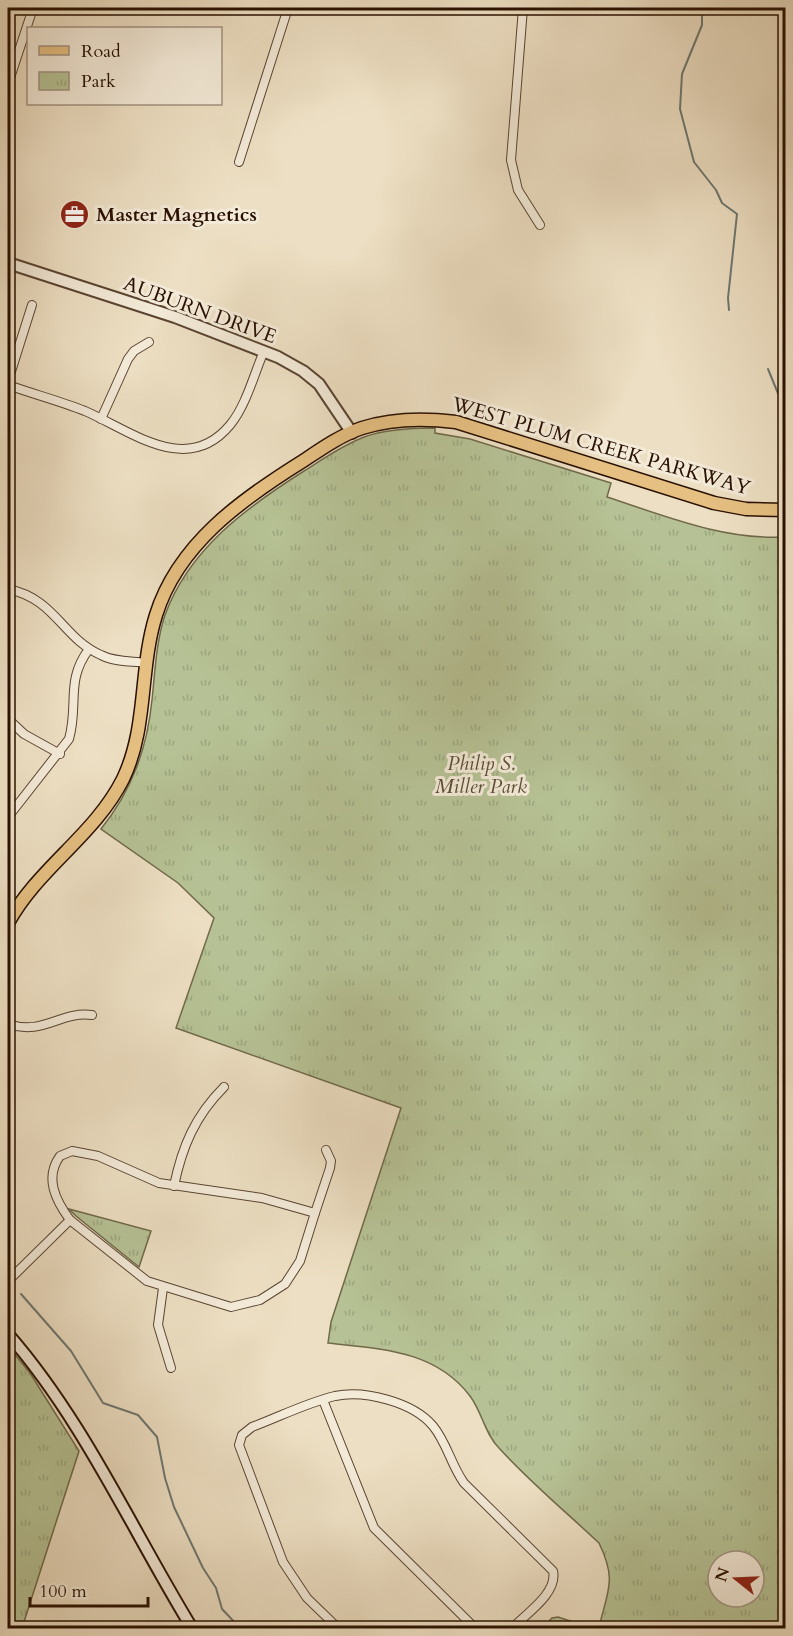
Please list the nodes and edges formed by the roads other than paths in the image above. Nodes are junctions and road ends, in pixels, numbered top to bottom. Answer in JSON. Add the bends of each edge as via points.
{"nodes":[{"id":1,"x":33,"y":8,"type":"edge"},
{"id":2,"x":288,"y":8,"type":"edge"},
{"id":3,"x":523,"y":8,"type":"edge"},
{"id":4,"x":8,"y":84,"type":"edge"},
{"id":5,"x":239,"y":162,"type":"dead end"},
{"id":6,"x":540,"y":225,"type":"dead end"},
{"id":7,"x":8,"y":263,"type":"edge"},
{"id":8,"x":32,"y":305,"type":"dead end"},
{"id":9,"x":149,"y":342,"type":"dead end"},
{"id":10,"x":264,"y":351,"type":"junction"},
{"id":11,"x":8,"y":383,"type":"edge"},
{"id":12,"x":101,"y":419,"type":"junction"},
{"id":13,"x":352,"y":433,"type":"junction"},
{"id":14,"x":786,"y":510,"type":"edge"},
{"id":15,"x":8,"y":589,"type":"edge"},
{"id":16,"x":89,"y":649,"type":"junction"},
{"id":17,"x":147,"y":663,"type":"junction"},
{"id":18,"x":8,"y":719,"type":"edge"},
{"id":19,"x":60,"y":754,"type":"junction"},
{"id":20,"x":8,"y":817,"type":"edge"},
{"id":21,"x":8,"y":923,"type":"edge"},
{"id":22,"x":92,"y":1015,"type":"dead end"},
{"id":23,"x":8,"y":1024,"type":"edge"},
{"id":24,"x":224,"y":1087,"type":"dead end"},
{"id":25,"x":326,"y":1150,"type":"dead end"},
{"id":26,"x":174,"y":1186,"type":"junction"},
{"id":27,"x":315,"y":1212,"type":"junction"},
{"id":28,"x":70,"y":1220,"type":"junction"},
{"id":29,"x":8,"y":1281,"type":"edge"},
{"id":30,"x":163,"y":1288,"type":"junction"},
{"id":31,"x":8,"y":1334,"type":"edge"},
{"id":32,"x":171,"y":1368,"type":"dead end"},
{"id":33,"x":323,"y":1400,"type":"junction"},
{"id":34,"x":192,"y":1629,"type":"edge"},
{"id":35,"x":338,"y":1629,"type":"edge"},
{"id":36,"x":475,"y":1629,"type":"edge"},
{"id":37,"x":512,"y":1629,"type":"edge"}],
"edges":[{"from":1,"to":4,"type":"street"},
{"from":2,"to":5,"type":"street"},
{"from":3,"to":6,"type":"street","via":[[511,160],[518,190]]},
{"from":7,"to":10,"type":"street","name":"AUBURN DRIVE","via":[[176,317]]},
{"from":8,"to":11,"type":"street"},
{"from":9,"to":12,"type":"street","via":[[128,359]]},
{"from":10,"to":12,"type":"street","via":[[233,421],[207,442],[189,448],[161,447]]},
{"from":10,"to":13,"type":"street","name":"AUBURN DRIVE","via":[[314,380]]},
{"from":11,"to":12,"type":"street"},
{"from":13,"to":14,"type":"main road","name":"WEST PLUM CREEK PARKWAY","via":[[405,420],[463,423],[714,503]]},
{"from":13,"to":17,"type":"main road","name":"WEST PLUM CREEK PARKWAY","via":[[276,478],[205,535],[181,564],[162,599]]},
{"from":15,"to":16,"type":"street","via":[[45,606]]},
{"from":16,"to":17,"type":"street","via":[[112,659]]},
{"from":16,"to":19,"type":"street","via":[[74,677],[73,723]]},
{"from":17,"to":21,"type":"main road","name":"WEST PLUM CREEK PARKWAY","via":[[138,736],[123,778],[96,820],[35,882]]},
{"from":18,"to":19,"type":"street","via":[[24,734]]},
{"from":19,"to":20,"type":"street"},
{"from":22,"to":23,"type":"street","via":[[73,1015],[36,1028]]},
{"from":24,"to":26,"type":"street","via":[[193,1127]]},
{"from":25,"to":27,"type":"street","via":[[330,1168]]},
{"from":26,"to":27,"type":"street","via":[[262,1198]]},
{"from":26,"to":28,"type":"street","via":[[98,1156],[65,1153],[53,1169],[53,1188]]},
{"from":27,"to":30,"type":"street","via":[[294,1274],[274,1294],[231,1307]]},
{"from":28,"to":29,"type":"street"},
{"from":28,"to":30,"type":"street","via":[[138,1275]]},
{"from":30,"to":32,"type":"street","via":[[158,1325]]},
{"from":31,"to":34,"type":"street","via":[[35,1367],[85,1443]]},
{"from":33,"to":35,"type":"street","via":[[246,1430],[239,1445],[283,1562],[307,1598]]},
{"from":33,"to":36,"type":"street","via":[[374,1528]]},
{"from":33,"to":37,"type":"street","via":[[344,1395],[405,1405],[438,1432],[464,1483],[550,1568],[554,1580],[548,1592]]}]}
